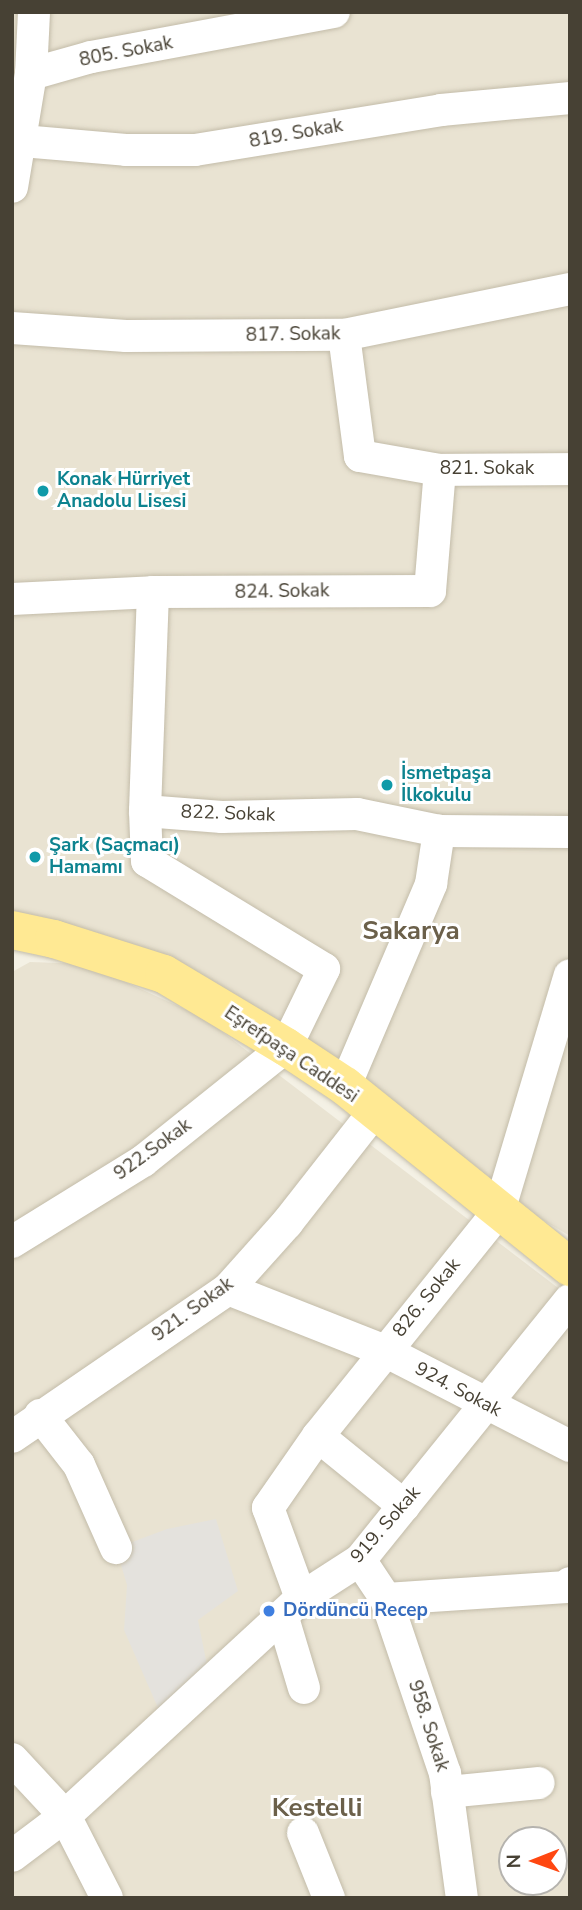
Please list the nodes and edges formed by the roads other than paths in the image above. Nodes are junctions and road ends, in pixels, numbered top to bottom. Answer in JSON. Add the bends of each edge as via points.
{"nodes":[{"id":1,"x":34,"y":12,"type":"edge"},
{"id":2,"x":334,"y":12,"type":"edge"},
{"id":3,"x":31,"y":74,"type":"junction"},
{"id":4,"x":570,"y":98,"type":"edge"},
{"id":5,"x":22,"y":141,"type":"junction"},
{"id":6,"x":12,"y":187,"type":"edge"},
{"id":7,"x":570,"y":289,"type":"edge"},
{"id":8,"x":12,"y":328,"type":"edge"},
{"id":9,"x":344,"y":335,"type":"junction"},
{"id":10,"x":570,"y":469,"type":"edge"},
{"id":11,"x":440,"y":470,"type":"junction"},
{"id":12,"x":153,"y":592,"type":"junction"},
{"id":13,"x":12,"y":599,"type":"edge"},
{"id":14,"x":145,"y":811,"type":"junction"},
{"id":15,"x":439,"y":831,"type":"junction"},
{"id":16,"x":570,"y":832,"type":"edge"},
{"id":17,"x":12,"y":930,"type":"edge"},
{"id":18,"x":570,"y":975,"type":"edge"},
{"id":19,"x":286,"y":1047,"type":"junction"},
{"id":20,"x":345,"y":1086,"type":"junction"},
{"id":21,"x":374,"y":1112,"type":"junction"},
{"id":22,"x":499,"y":1211,"type":"junction"},
{"id":23,"x":12,"y":1242,"type":"edge"},
{"id":24,"x":570,"y":1267,"type":"edge"},
{"id":25,"x":228,"y":1289,"type":"junction"},
{"id":26,"x":570,"y":1300,"type":"edge"},
{"id":27,"x":385,"y":1350,"type":"junction"},
{"id":28,"x":486,"y":1406,"type":"junction"},
{"id":29,"x":40,"y":1415,"type":"junction"},
{"id":30,"x":318,"y":1436,"type":"junction"},
{"id":31,"x":12,"y":1437,"type":"edge"},
{"id":32,"x":570,"y":1446,"type":"edge"},
{"id":33,"x":404,"y":1506,"type":"junction"},
{"id":34,"x":116,"y":1548,"type":"dead end"},
{"id":35,"x":360,"y":1560,"type":"junction"},
{"id":36,"x":570,"y":1583,"type":"edge"},
{"id":37,"x":386,"y":1599,"type":"junction"},
{"id":38,"x":292,"y":1608,"type":"junction"},
{"id":39,"x":304,"y":1688,"type":"dead end"},
{"id":40,"x":12,"y":1759,"type":"edge"},
{"id":41,"x":540,"y":1783,"type":"dead end"},
{"id":42,"x":447,"y":1792,"type":"junction"},
{"id":43,"x":65,"y":1816,"type":"junction"},
{"id":44,"x":303,"y":1833,"type":"dead end"},
{"id":45,"x":12,"y":1856,"type":"edge"},
{"id":46,"x":107,"y":1898,"type":"edge"},
{"id":47,"x":329,"y":1898,"type":"edge"},
{"id":48,"x":462,"y":1898,"type":"edge"}],
"edges":[{"from":1,"to":3,"type":"street"},
{"from":2,"to":3,"type":"street","name":"805. Sokak","via":[[91,57]]},
{"from":3,"to":5,"type":"street"},
{"from":4,"to":5,"type":"street","name":"819. Sokak","via":[[442,110],[195,150],[126,150]]},
{"from":5,"to":6,"type":"street"},
{"from":7,"to":9,"type":"street","name":"817. Sokak"},
{"from":8,"to":9,"type":"street","name":"817. Sokak","via":[[126,336]]},
{"from":9,"to":11,"type":"street","name":"821. Sokak","via":[[360,456]]},
{"from":10,"to":11,"type":"street","name":"821. Sokak"},
{"from":11,"to":12,"type":"street","name":"824. Sokak","via":[[430,591]]},
{"from":12,"to":13,"type":"street","name":"824. Sokak"},
{"from":12,"to":14,"type":"street"},
{"from":14,"to":15,"type":"street","name":"822. Sokak","via":[[222,817],[357,814]]},
{"from":14,"to":19,"type":"street","via":[[147,861],[324,969]]},
{"from":15,"to":16,"type":"street","name":"822. Sokak"},
{"from":15,"to":20,"type":"street","via":[[431,884]]},
{"from":17,"to":19,"type":"main road","name":"Eşrefpaşa Caddesi","via":[[164,974]]},
{"from":18,"to":22,"type":"street","name":"826. Sokak"},
{"from":19,"to":20,"type":"main road","name":"Eşrefpaşa Caddesi"},
{"from":19,"to":23,"type":"street","name":"922.Sokak","via":[[143,1161]]},
{"from":20,"to":21,"type":"main road","name":"Eşrefpaşa Caddesi"},
{"from":21,"to":22,"type":"main road","name":"Eşrefpaşa Caddesi"},
{"from":21,"to":25,"type":"street","name":"921. Sokak"},
{"from":22,"to":24,"type":"main road","name":"Eşrefpaşa Caddesi"},
{"from":22,"to":27,"type":"street","name":"826. Sokak"},
{"from":25,"to":27,"type":"street","name":"924. Sokak"},
{"from":25,"to":29,"type":"street","name":"921. Sokak"},
{"from":26,"to":28,"type":"street","name":"919. Sokak"},
{"from":27,"to":28,"type":"street","name":"924. Sokak"},
{"from":27,"to":30,"type":"street","name":"826. Sokak"},
{"from":28,"to":32,"type":"street","name":"924. Sokak"},
{"from":28,"to":33,"type":"street","name":"919. Sokak"},
{"from":29,"to":31,"type":"street","name":"921. Sokak"},
{"from":29,"to":34,"type":"street","via":[[79,1465]]},
{"from":30,"to":33,"type":"street"},
{"from":30,"to":38,"type":"street","name":"826. Sokak","via":[[268,1508]]},
{"from":33,"to":35,"type":"street","name":"919. Sokak"},
{"from":35,"to":37,"type":"street","name":"958. Sokak"},
{"from":35,"to":38,"type":"street","name":"919. Sokak"},
{"from":36,"to":37,"type":"street","via":[[568,1587]]},
{"from":37,"to":42,"type":"street","name":"958. Sokak","via":[[446,1773]]},
{"from":38,"to":39,"type":"street"},
{"from":38,"to":43,"type":"street","name":"919. Sokak"},
{"from":40,"to":43,"type":"street"},
{"from":41,"to":42,"type":"street"},
{"from":42,"to":48,"type":"street","name":"958. Sokak"},
{"from":43,"to":45,"type":"street","name":"919. Sokak"},
{"from":43,"to":46,"type":"street"},
{"from":44,"to":47,"type":"street"}]}
